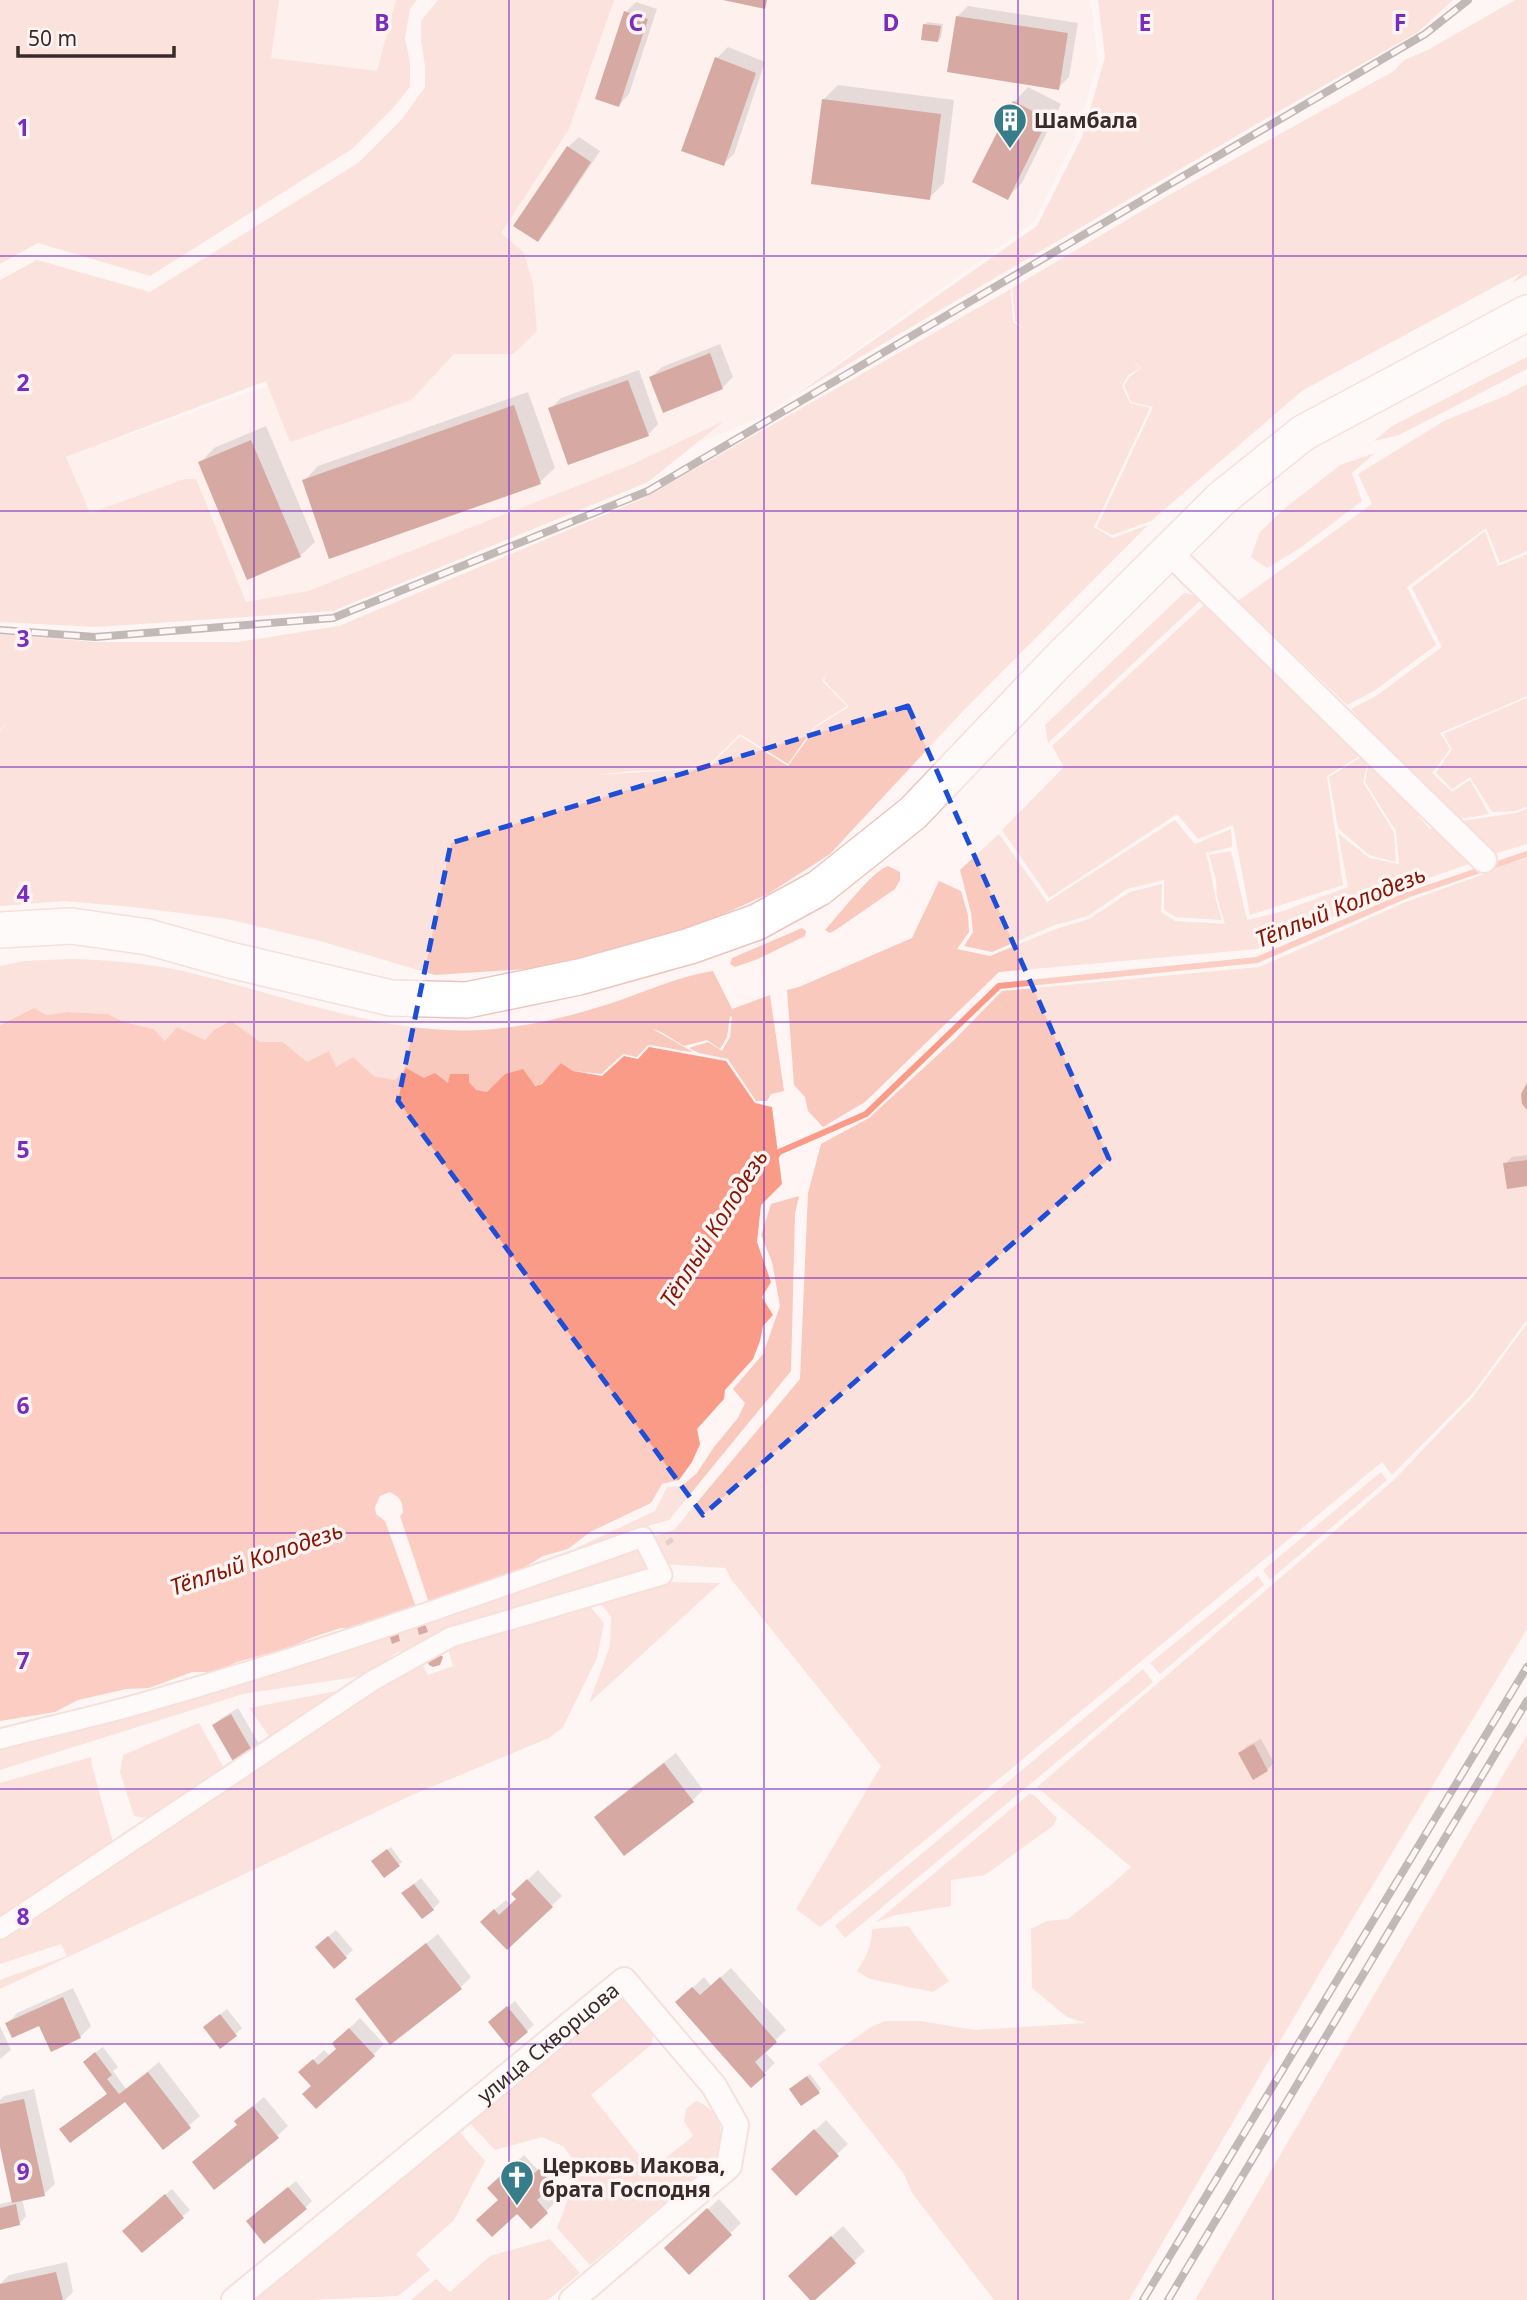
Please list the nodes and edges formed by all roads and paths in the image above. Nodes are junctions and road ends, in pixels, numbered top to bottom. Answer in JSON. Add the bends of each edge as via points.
{"nodes":[{"id":1,"x":1527,"y":313,"type":"edge"},
{"id":2,"x":1169,"y":552,"type":"junction"},
{"id":3,"x":1484,"y":860,"type":"dead end"},
{"id":4,"x":0,"y":930,"type":"edge"},
{"id":5,"x":0,"y":1738,"type":"edge"},
{"id":6,"x":0,"y":1929,"type":"edge"},
{"id":7,"x":234,"y":2300,"type":"edge"},
{"id":8,"x":572,"y":2300,"type":"edge"}],
"edges":[{"from":1,"to":2,"type":"main road","via":[[1304,433],[1222,499]]},
{"from":2,"to":3,"type":"street"},
{"from":2,"to":4,"type":"main road","via":[[913,813],[819,888],[757,922],[690,946],[579,977],[467,1000],[391,998],[148,937],[71,926]]},
{"from":5,"to":6,"type":"street","via":[[138,1704],[422,1616],[643,1537],[662,1575],[451,1637],[372,1681]]},
{"from":7,"to":8,"type":"street","name":"улица Скворцова","via":[[624,1980],[714,2086],[736,2125],[729,2166]]}]}
